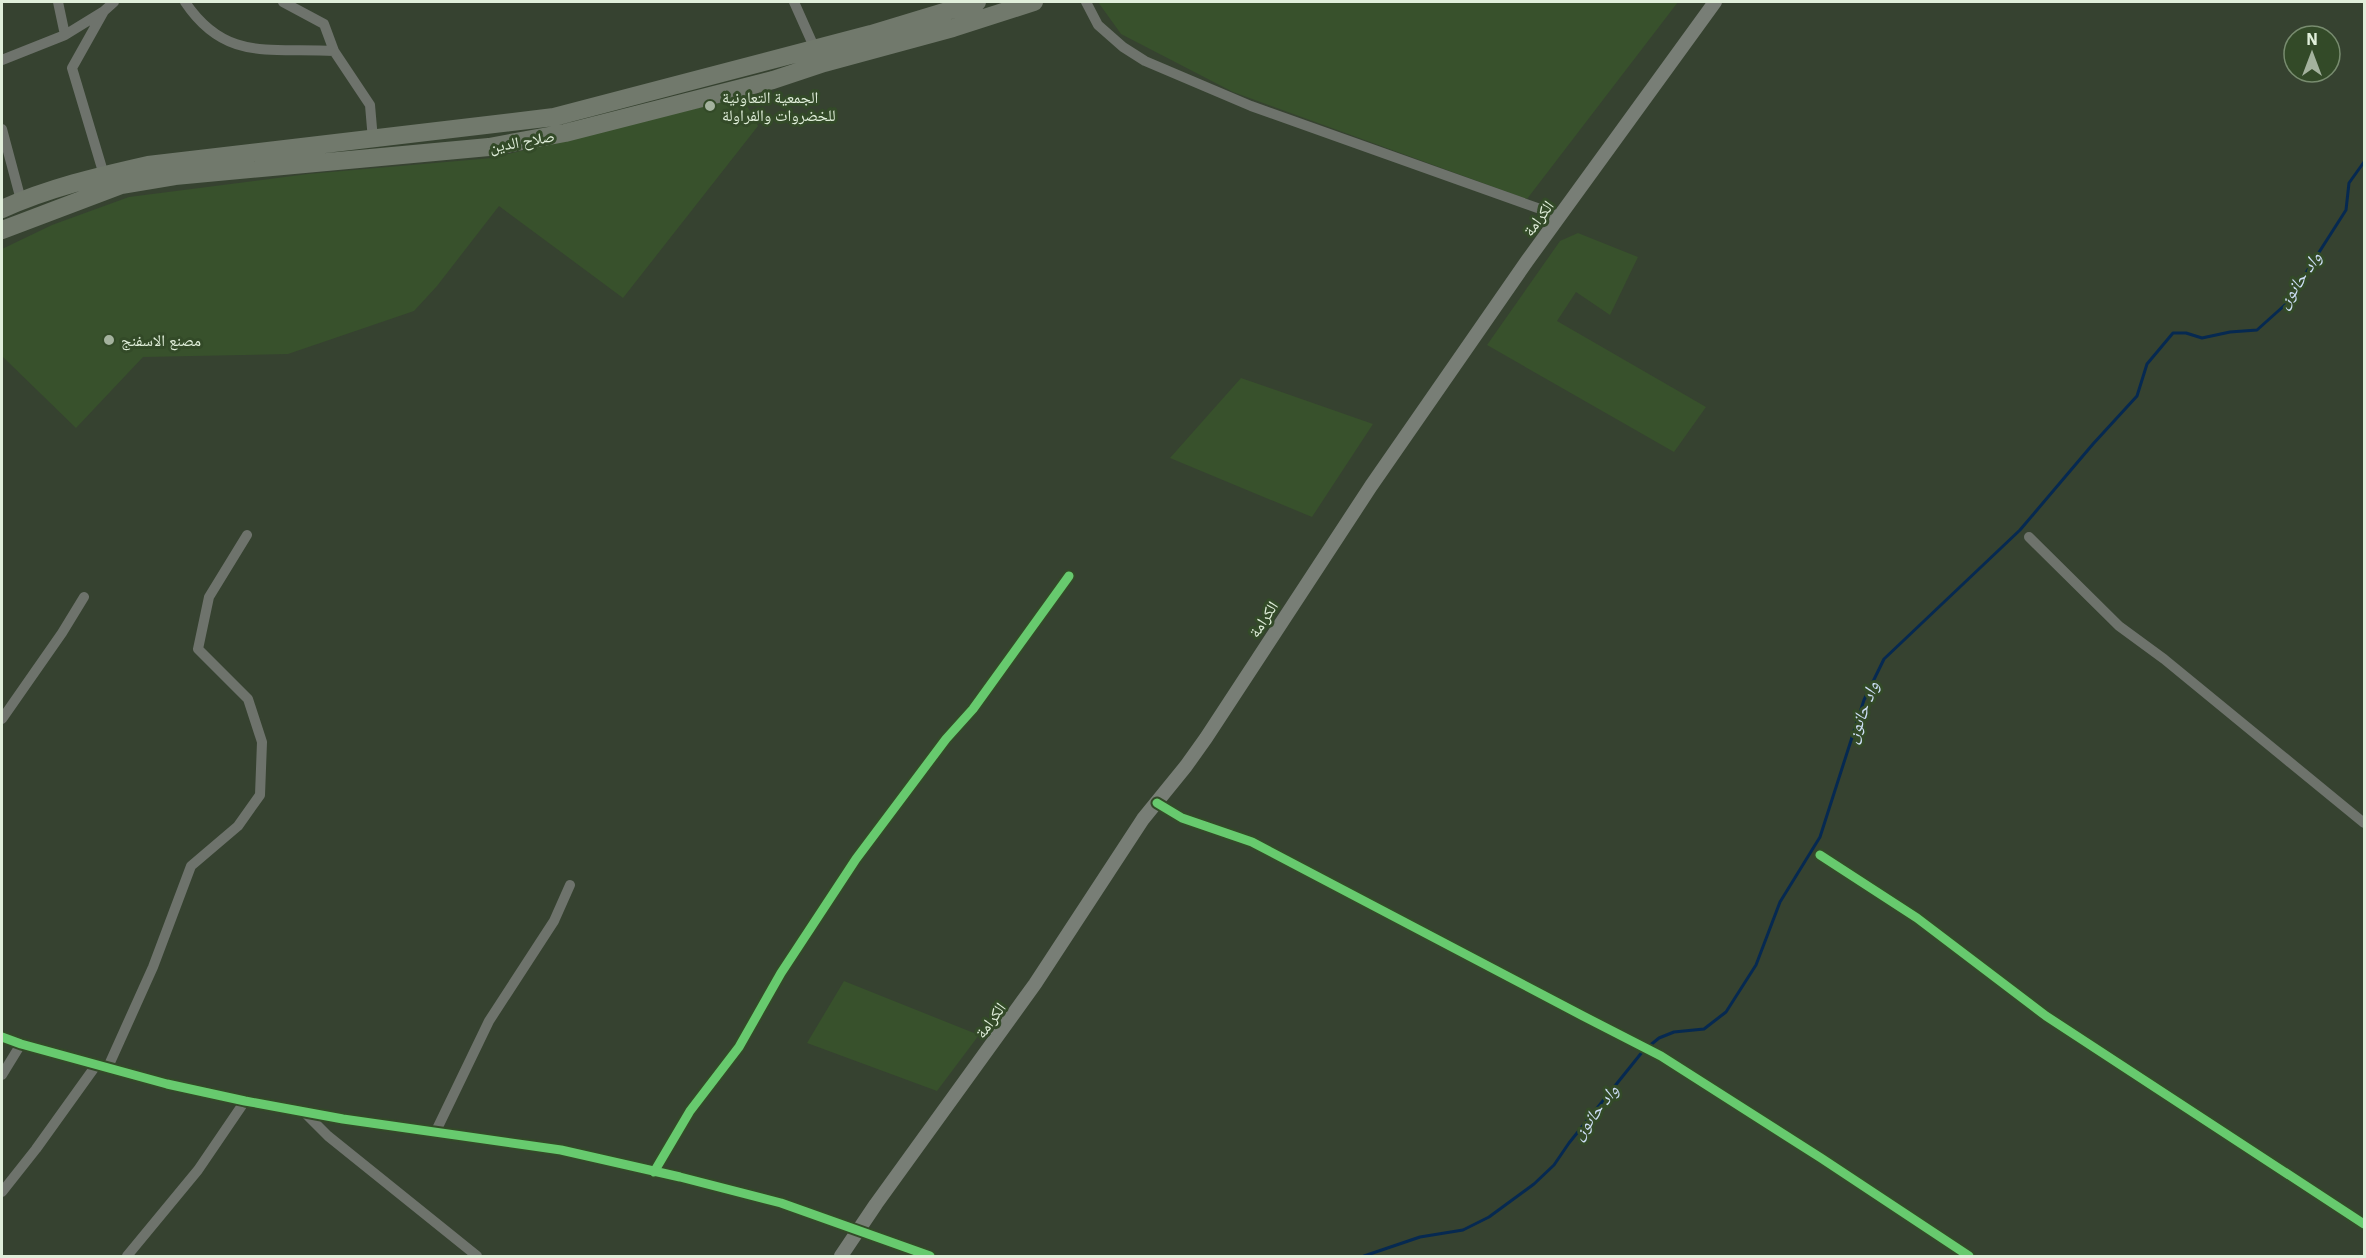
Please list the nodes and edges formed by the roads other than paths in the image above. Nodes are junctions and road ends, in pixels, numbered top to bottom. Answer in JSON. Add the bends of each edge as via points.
{"nodes":[{"id":1,"x":58,"y":2,"type":"edge"},
{"id":2,"x":114,"y":2,"type":"edge"},
{"id":3,"x":185,"y":2,"type":"edge"},
{"id":4,"x":283,"y":2,"type":"edge"},
{"id":5,"x":794,"y":2,"type":"edge"},
{"id":6,"x":977,"y":2,"type":"edge"},
{"id":7,"x":1034,"y":2,"type":"edge"},
{"id":8,"x":1086,"y":2,"type":"edge"},
{"id":9,"x":1715,"y":2,"type":"edge"},
{"id":10,"x":104,"y":11,"type":"junction"},
{"id":11,"x":65,"y":35,"type":"junction"},
{"id":12,"x":815,"y":49,"type":"junction"},
{"id":13,"x":334,"y":51,"type":"junction"},
{"id":14,"x":2,"y":60,"type":"edge"},
{"id":15,"x":2,"y":129,"type":"edge"},
{"id":16,"x":373,"y":140,"type":"junction"},
{"id":17,"x":104,"y":175,"type":"junction"},
{"id":18,"x":21,"y":200,"type":"junction"},
{"id":19,"x":2,"y":209,"type":"edge"},
{"id":20,"x":1560,"y":216,"type":"junction"},
{"id":21,"x":2,"y":230,"type":"edge"},
{"id":22,"x":247,"y":535,"type":"dead end"},
{"id":23,"x":2029,"y":537,"type":"dead end"},
{"id":24,"x":1069,"y":576,"type":"dead end"},
{"id":25,"x":84,"y":597,"type":"dead end"},
{"id":26,"x":2,"y":719,"type":"edge"},
{"id":27,"x":1156,"y":802,"type":"junction"},
{"id":28,"x":2364,"y":823,"type":"edge"},
{"id":29,"x":1820,"y":855,"type":"dead end"},
{"id":30,"x":570,"y":885,"type":"dead end"},
{"id":31,"x":2,"y":1037,"type":"edge"},
{"id":32,"x":21,"y":1044,"type":"junction"},
{"id":33,"x":102,"y":1066,"type":"junction"},
{"id":34,"x":2,"y":1076,"type":"edge"},
{"id":35,"x":245,"y":1101,"type":"junction"},
{"id":36,"x":304,"y":1112,"type":"junction"},
{"id":37,"x":435,"y":1133,"type":"junction"},
{"id":38,"x":654,"y":1172,"type":"junction"},
{"id":39,"x":2,"y":1192,"type":"edge"},
{"id":40,"x":2364,"y":1224,"type":"edge"},
{"id":41,"x":860,"y":1230,"type":"junction"},
{"id":42,"x":127,"y":1257,"type":"edge"},
{"id":43,"x":477,"y":1257,"type":"edge"},
{"id":44,"x":841,"y":1257,"type":"edge"},
{"id":45,"x":930,"y":1257,"type":"edge"},
{"id":46,"x":1969,"y":1257,"type":"edge"}],
"edges":[{"from":1,"to":11,"type":"street"},
{"from":2,"to":10,"type":"street"},
{"from":3,"to":13,"type":"street","via":[[197,19],[220,38],[262,51]]},
{"from":4,"to":13,"type":"street","via":[[324,24]]},
{"from":5,"to":12,"type":"street"},
{"from":6,"to":12,"type":"highway","name":"صلاح الدين"},
{"from":7,"to":21,"type":"highway","name":"صلاح الدين","via":[[764,82],[564,133],[489,147],[174,176],[114,187]]},
{"from":8,"to":20,"type":"street","via":[[1098,25],[1145,61],[1251,106]]},
{"from":9,"to":20,"type":"main road","name":"الكرامة"},
{"from":10,"to":11,"type":"street"},
{"from":10,"to":17,"type":"street","via":[[72,68]]},
{"from":11,"to":14,"type":"street"},
{"from":12,"to":16,"type":"highway","name":"صلاح الدين","via":[[554,117]]},
{"from":13,"to":16,"type":"street","via":[[370,105]]},
{"from":15,"to":18,"type":"street"},
{"from":16,"to":17,"type":"highway","name":"صلاح الدين","via":[[148,165]]},
{"from":17,"to":18,"type":"highway","name":"صلاح الدين"},
{"from":18,"to":19,"type":"highway","name":"صلاح الدين"},
{"from":20,"to":27,"type":"main road","name":"الكرامة","via":[[1371,486],[1193,756]]},
{"from":22,"to":33,"type":"street","via":[[209,597],[198,649],[248,699],[262,742],[260,795],[238,826],[191,866],[153,967]]},
{"from":23,"to":28,"type":"street","via":[[2119,626]]},
{"from":24,"to":38,"type":"street","via":[[973,709],[856,859],[781,973],[739,1047],[690,1111]]},
{"from":25,"to":26,"type":"street"},
{"from":27,"to":41,"type":"main road","name":"الكرامة","via":[[1024,1001]]},
{"from":27,"to":46,"type":"street","via":[[1182,818],[1252,842],[1652,1051]]},
{"from":29,"to":40,"type":"street","via":[[1917,918],[2046,1016]]},
{"from":30,"to":37,"type":"street","via":[[554,921],[489,1021]]},
{"from":31,"to":32,"type":"street"},
{"from":32,"to":33,"type":"street"},
{"from":32,"to":34,"type":"street"},
{"from":33,"to":35,"type":"street"},
{"from":33,"to":39,"type":"street"},
{"from":35,"to":36,"type":"street"},
{"from":35,"to":42,"type":"street","via":[[198,1170]]},
{"from":36,"to":37,"type":"street"},
{"from":36,"to":43,"type":"street"},
{"from":37,"to":38,"type":"street","via":[[561,1150]]},
{"from":38,"to":41,"type":"street","via":[[781,1203]]},
{"from":41,"to":44,"type":"main road","name":"الكرامة"},
{"from":41,"to":45,"type":"street"}]}
